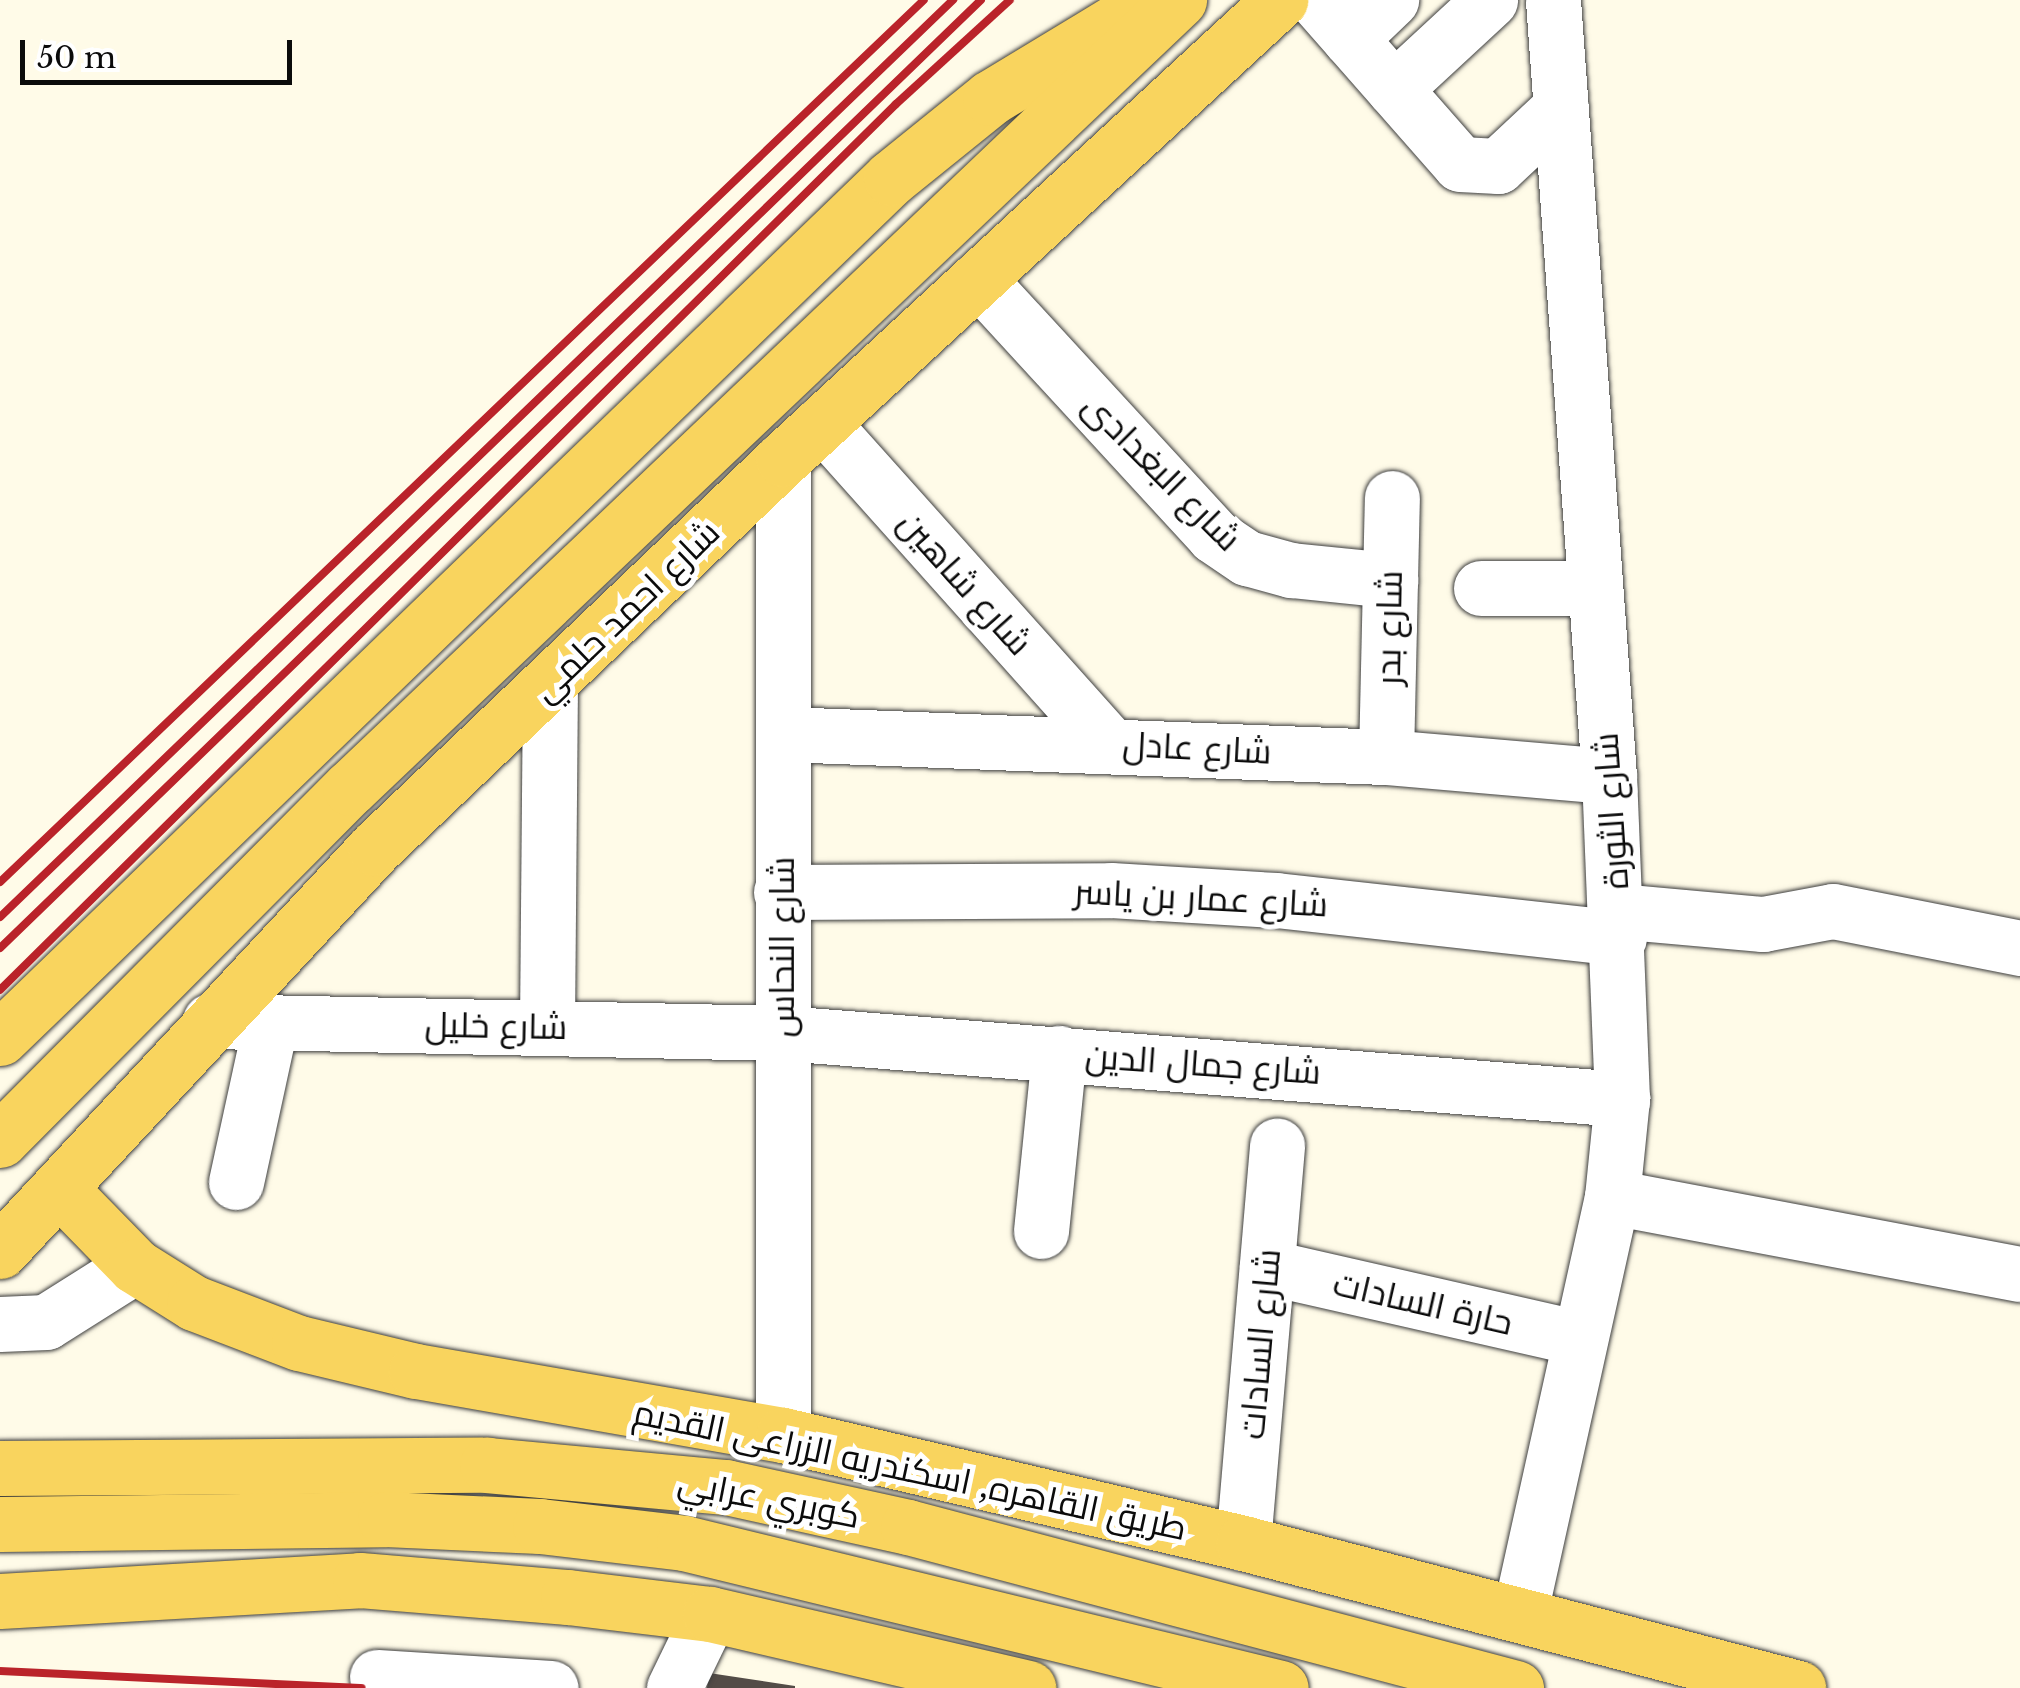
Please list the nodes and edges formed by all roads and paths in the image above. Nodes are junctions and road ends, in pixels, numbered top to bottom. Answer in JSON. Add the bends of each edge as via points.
{"nodes":[{"id":1,"x":1153,"y":0,"type":"edge"},
{"id":2,"x":1179,"y":0,"type":"edge"},
{"id":3,"x":1280,"y":0,"type":"edge"},
{"id":4,"x":1392,"y":0,"type":"edge"},
{"id":5,"x":1553,"y":0,"type":"edge"},
{"id":6,"x":1478,"y":4,"type":"edge"},
{"id":7,"x":1333,"y":20,"type":"edge"},
{"id":8,"x":1394,"y":89,"type":"junction"},
{"id":9,"x":1561,"y":108,"type":"junction"},
{"id":10,"x":978,"y":279,"type":"junction"},
{"id":11,"x":822,"y":423,"type":"junction"},
{"id":12,"x":783,"y":459,"type":"junction"},
{"id":13,"x":1392,"y":498,"type":"dead end"},
{"id":14,"x":1390,"y":580,"type":"junction"},
{"id":15,"x":1482,"y":588,"type":"dead end"},
{"id":16,"x":1595,"y":588,"type":"junction"},
{"id":17,"x":550,"y":685,"type":"junction"},
{"id":18,"x":784,"y":734,"type":"junction"},
{"id":19,"x":1108,"y":743,"type":"junction"},
{"id":20,"x":1386,"y":757,"type":"junction"},
{"id":21,"x":1609,"y":776,"type":"junction"},
{"id":22,"x":781,"y":892,"type":"junction"},
{"id":23,"x":1618,"y":924,"type":"junction"},
{"id":24,"x":2020,"y":948,"type":"edge"},
{"id":25,"x":210,"y":1022,"type":"junction"},
{"id":26,"x":271,"y":1022,"type":"junction"},
{"id":27,"x":547,"y":1026,"type":"junction"},
{"id":28,"x":783,"y":1033,"type":"junction"},
{"id":29,"x":0,"y":1038,"type":"edge"},
{"id":30,"x":1059,"y":1053,"type":"junction"},
{"id":31,"x":1622,"y":1099,"type":"junction"},
{"id":32,"x":0,"y":1140,"type":"edge"},
{"id":33,"x":1277,"y":1145,"type":"dead end"},
{"id":34,"x":236,"y":1182,"type":"dead end"},
{"id":35,"x":59,"y":1188,"type":"junction"},
{"id":36,"x":1612,"y":1197,"type":"junction"},
{"id":37,"x":1041,"y":1231,"type":"dead end"},
{"id":38,"x":0,"y":1251,"type":"edge"},
{"id":39,"x":136,"y":1266,"type":"junction"},
{"id":40,"x":1267,"y":1267,"type":"junction"},
{"id":41,"x":2020,"y":1274,"type":"edge"},
{"id":42,"x":0,"y":1324,"type":"edge"},
{"id":43,"x":1580,"y":1338,"type":"junction"},
{"id":44,"x":783,"y":1435,"type":"junction"},
{"id":45,"x":0,"y":1468,"type":"edge"},
{"id":46,"x":0,"y":1524,"type":"edge"},
{"id":47,"x":1243,"y":1543,"type":"junction"},
{"id":48,"x":0,"y":1601,"type":"edge"},
{"id":49,"x":1520,"y":1612,"type":"junction"},
{"id":50,"x":710,"y":1614,"type":"junction"},
{"id":51,"x":377,"y":1678,"type":"dead end"},
{"id":52,"x":551,"y":1688,"type":"edge"},
{"id":53,"x":674,"y":1688,"type":"edge"},
{"id":54,"x":1029,"y":1688,"type":"edge"},
{"id":55,"x":1281,"y":1688,"type":"edge"},
{"id":56,"x":1516,"y":1688,"type":"edge"},
{"id":57,"x":1798,"y":1688,"type":"edge"}],
"edges":[{"from":1,"to":29,"type":"main road","via":[[990,98],[891,178]]},
{"from":2,"to":32,"type":"main road","name":"شارع احمد حلمي","via":[[350,788]]},
{"from":3,"to":10,"type":"main road","name":"شارع احمد حلمي"},
{"from":4,"to":7,"type":"street"},
{"from":5,"to":9,"type":"street","name":"شارع الثورة"},
{"from":6,"to":8,"type":"street"},
{"from":7,"to":8,"type":"street"},
{"from":8,"to":9,"type":"street","via":[[1460,164],[1473,169],[1498,166]]},
{"from":9,"to":16,"type":"street","name":"شارع الثورة"},
{"from":10,"to":11,"type":"main road","name":"شارع احمد حلمي"},
{"from":10,"to":14,"type":"street","name":"شارع البغدادى","via":[[1214,536],[1246,558],[1291,570]]},
{"from":11,"to":12,"type":"main road","name":"شارع احمد حلمي"},
{"from":11,"to":19,"type":"street","name":"شارع شاهين"},
{"from":12,"to":17,"type":"main road","name":"شارع احمد حلمي"},
{"from":12,"to":18,"type":"street","name":"شارع النحاس"},
{"from":13,"to":14,"type":"street","name":"شارع بدر"},
{"from":14,"to":20,"type":"street","name":"شارع بدر"},
{"from":15,"to":16,"type":"street"},
{"from":16,"to":21,"type":"street","name":"شارع الثورة"},
{"from":17,"to":25,"type":"main road","name":"شارع احمد حلمي","via":[[376,848]]},
{"from":17,"to":27,"type":"street"},
{"from":18,"to":19,"type":"street","name":"شارع عادل"},
{"from":18,"to":22,"type":"street","name":"شارع النحاس"},
{"from":19,"to":20,"type":"street","name":"شارع عادل"},
{"from":20,"to":21,"type":"street","name":"شارع عادل"},
{"from":21,"to":23,"type":"street","name":"شارع الثورة"},
{"from":22,"to":23,"type":"street","name":"شارع عمار بن ياسر","via":[[1185,894]]},
{"from":22,"to":28,"type":"street","name":"شارع النحاس"},
{"from":23,"to":24,"type":"street","name":"شارع عمار بن ياسر","via":[[1763,924],[1834,911]]},
{"from":23,"to":31,"type":"street","name":"شارع الثورة"},
{"from":25,"to":26,"type":"street","name":"شارع خليل"},
{"from":25,"to":35,"type":"main road","name":"شارع احمد حلمي"},
{"from":26,"to":27,"type":"street","name":"شارع خليل"},
{"from":26,"to":34,"type":"street"},
{"from":27,"to":28,"type":"street","name":"شارع خليل"},
{"from":28,"to":30,"type":"street","name":"شارع جمال الدين"},
{"from":28,"to":44,"type":"street","name":"شارع النحاس"},
{"from":30,"to":31,"type":"street","name":"شارع جمال الدين"},
{"from":30,"to":37,"type":"street"},
{"from":31,"to":36,"type":"street","name":"شارع الثورة"},
{"from":33,"to":40,"type":"street","name":"شارع السادات"},
{"from":35,"to":38,"type":"main road","name":"شارع احمد حلمي"},
{"from":35,"to":39,"type":"main road","name":"طريق القاهره, اسكندريه الزراعى القديم"},
{"from":36,"to":41,"type":"street"},
{"from":36,"to":43,"type":"street","name":"شارع الثورة"},
{"from":39,"to":42,"type":"street","via":[[46,1322]]},
{"from":39,"to":44,"type":"main road","name":"طريق القاهره, اسكندريه الزراعى القديم","via":[[194,1303],[313,1346]]},
{"from":40,"to":43,"type":"street","name":"حارة السادات"},
{"from":40,"to":47,"type":"street","name":"شارع السادات"},
{"from":43,"to":49,"type":"street","name":"شارع الثورة"},
{"from":44,"to":47,"type":"main road","name":"طريق القاهره, اسكندريه الزراعى القديم"},
{"from":45,"to":56,"type":"main road","name":"كوبري عرابي","via":[[486,1464],[726,1487],[908,1527]]},
{"from":46,"to":55,"type":"main road","name":"كوبري عرابي","via":[[384,1519],[540,1526],[684,1543]]},
{"from":47,"to":49,"type":"main road","name":"طريق القاهره, اسكندريه الزراعى القديم"},
{"from":48,"to":50,"type":"main road","via":[[360,1580]]},
{"from":49,"to":57,"type":"main road","name":"طريق القاهره, اسكندريه الزراعى القديم"},
{"from":50,"to":53,"type":"street"},
{"from":50,"to":54,"type":"main road"},
{"from":51,"to":52,"type":"street"}]}
